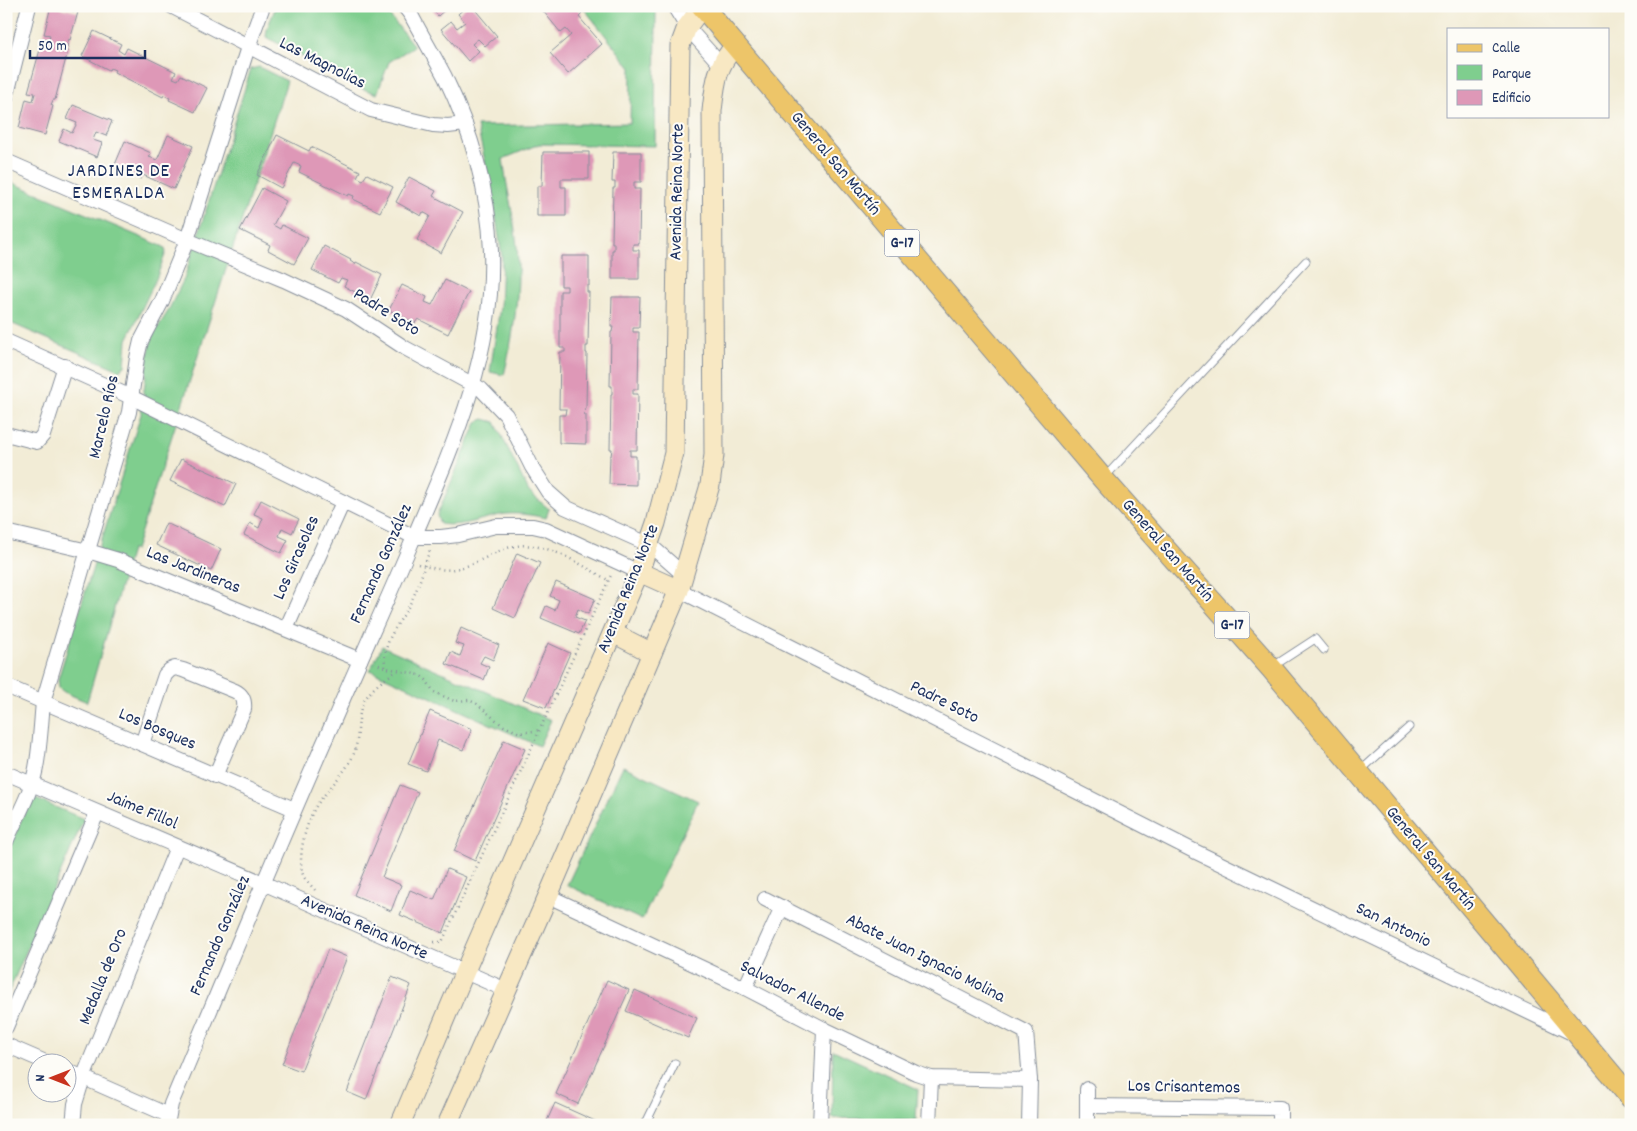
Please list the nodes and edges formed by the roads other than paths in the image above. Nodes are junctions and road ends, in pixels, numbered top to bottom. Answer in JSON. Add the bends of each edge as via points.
{"nodes":[{"id":1,"x":29,"y":6,"type":"edge"},
{"id":2,"x":171,"y":6,"type":"edge"},
{"id":3,"x":262,"y":6,"type":"edge"},
{"id":4,"x":404,"y":6,"type":"edge"},
{"id":5,"x":674,"y":6,"type":"edge"},
{"id":6,"x":702,"y":7,"type":"edge"},
{"id":7,"x":687,"y":27,"type":"junction"},
{"id":8,"x":735,"y":46,"type":"junction"},
{"id":9,"x":248,"y":47,"type":"junction"},
{"id":10,"x":721,"y":65,"type":"junction"},
{"id":11,"x":6,"y":98,"type":"edge"},
{"id":12,"x":465,"y":124,"type":"junction"},
{"id":13,"x":6,"y":161,"type":"edge"},
{"id":14,"x":186,"y":240,"type":"junction"},
{"id":15,"x":1306,"y":261,"type":"dead end"},
{"id":16,"x":6,"y":341,"type":"edge"},
{"id":17,"x":65,"y":366,"type":"junction"},
{"id":18,"x":472,"y":384,"type":"junction"},
{"id":19,"x":131,"y":397,"type":"junction"},
{"id":20,"x":6,"y":434,"type":"edge"},
{"id":21,"x":1103,"y":479,"type":"junction"},
{"id":22,"x":343,"y":502,"type":"junction"},
{"id":23,"x":6,"y":532,"type":"edge"},
{"id":24,"x":414,"y":537,"type":"junction"},
{"id":25,"x":650,"y":545,"type":"junction"},
{"id":26,"x":88,"y":551,"type":"junction"},
{"id":27,"x":639,"y":572,"type":"junction"},
{"id":28,"x":682,"y":583,"type":"junction"},
{"id":29,"x":286,"y":630,"type":"junction"},
{"id":30,"x":613,"y":633,"type":"junction"},
{"id":31,"x":1324,"y":650,"type":"dead end"},
{"id":32,"x":652,"y":653,"type":"junction"},
{"id":33,"x":360,"y":660,"type":"junction"},
{"id":34,"x":1270,"y":668,"type":"junction"},
{"id":35,"x":6,"y":686,"type":"edge"},
{"id":36,"x":43,"y":702,"type":"junction"},
{"id":37,"x":1409,"y":727,"type":"dead end"},
{"id":38,"x":142,"y":744,"type":"junction"},
{"id":39,"x":6,"y":773,"type":"edge"},
{"id":40,"x":1358,"y":773,"type":"junction"},
{"id":41,"x":215,"y":776,"type":"junction"},
{"id":42,"x":31,"y":784,"type":"junction"},
{"id":43,"x":294,"y":810,"type":"junction"},
{"id":44,"x":97,"y":813,"type":"junction"},
{"id":45,"x":6,"y":842,"type":"edge"},
{"id":46,"x":177,"y":847,"type":"junction"},
{"id":47,"x":1192,"y":850,"type":"joint"},
{"id":48,"x":263,"y":883,"type":"junction"},
{"id":49,"x":548,"y":896,"type":"junction"},
{"id":50,"x":765,"y":898,"type":"dead end"},
{"id":51,"x":782,"y":907,"type":"junction"},
{"id":52,"x":465,"y":971,"type":"junction"},
{"id":53,"x":745,"y":988,"type":"junction"},
{"id":54,"x":506,"y":990,"type":"junction"},
{"id":55,"x":6,"y":1027,"type":"edge"},
{"id":56,"x":824,"y":1029,"type":"junction"},
{"id":57,"x":1578,"y":1036,"type":"junction"},
{"id":58,"x":6,"y":1044,"type":"edge"},
{"id":59,"x":28,"y":1054,"type":"edge"},
{"id":60,"x":675,"y":1063,"type":"dead end"},
{"id":61,"x":78,"y":1076,"type":"edge"},
{"id":62,"x":83,"y":1078,"type":"junction"},
{"id":63,"x":931,"y":1078,"type":"junction"},
{"id":64,"x":1030,"y":1080,"type":"junction"},
{"id":65,"x":1087,"y":1089,"type":"dead end"},
{"id":66,"x":1628,"y":1093,"type":"edge"},
{"id":67,"x":1087,"y":1106,"type":"junction"},
{"id":68,"x":168,"y":1120,"type":"edge"},
{"id":69,"x":73,"y":1125,"type":"edge"},
{"id":70,"x":400,"y":1125,"type":"edge"},
{"id":71,"x":447,"y":1125,"type":"edge"},
{"id":72,"x":645,"y":1125,"type":"edge"},
{"id":73,"x":820,"y":1125,"type":"edge"},
{"id":74,"x":929,"y":1125,"type":"edge"},
{"id":75,"x":1029,"y":1125,"type":"edge"},
{"id":76,"x":1087,"y":1125,"type":"edge"},
{"id":77,"x":1280,"y":1125,"type":"edge"}],
"edges":[{"from":1,"to":11,"type":"street"},
{"from":2,"to":9,"type":"street","name":"Las Magnolias"},
{"from":3,"to":9,"type":"street","name":"Marcelo Ríos"},
{"from":4,"to":12,"type":"street","name":"Fernando González","via":[[445,77]]},
{"from":5,"to":7,"type":"street"},
{"from":6,"to":7,"type":"street","name":"Avenida Reina Norte"},
{"from":6,"to":8,"type":"main road","name":"General San Martín","number":"G-17"},
{"from":7,"to":10,"type":"street"},
{"from":7,"to":25,"type":"street","name":"Avenida Reina Norte","via":[[680,46],[674,453]]},
{"from":8,"to":10,"type":"street","name":"Avenida Reina Norte"},
{"from":8,"to":21,"type":"main road","name":"General San Martín","number":"G-17"},
{"from":9,"to":12,"type":"street","name":"Las Magnolias","via":[[371,110],[433,125]]},
{"from":9,"to":14,"type":"street","name":"Marcelo Ríos"},
{"from":10,"to":28,"type":"street","name":"Avenida Reina Norte","via":[[712,111],[714,455],[710,484]]},
{"from":12,"to":18,"type":"street","name":"Fernando González","via":[[478,164],[489,219],[491,253],[486,335]]},
{"from":13,"to":14,"type":"street","name":"Padre Soto"},
{"from":14,"to":18,"type":"street","name":"Padre Soto","via":[[346,309],[406,348]]},
{"from":14,"to":19,"type":"street","name":"Marcelo Ríos","via":[[162,301],[141,341]]},
{"from":15,"to":21,"type":"lane"},
{"from":16,"to":17,"type":"street"},
{"from":17,"to":19,"type":"street"},
{"from":17,"to":20,"type":"street","via":[[43,435],[37,442]]},
{"from":18,"to":24,"type":"street","name":"Fernando González","via":[[455,441]]},
{"from":18,"to":25,"type":"street","name":"Padre Soto","via":[[506,415],[548,492],[565,507]]},
{"from":19,"to":22,"type":"street"},
{"from":19,"to":26,"type":"street","name":"Marcelo Ríos"},
{"from":21,"to":34,"type":"main road","name":"General San Martín","number":"G-17"},
{"from":22,"to":24,"type":"street"},
{"from":22,"to":29,"type":"street","name":"Los Girasoles"},
{"from":23,"to":26,"type":"street","name":"Las Jardineras"},
{"from":24,"to":27,"type":"street","via":[[458,535],[496,526],[533,526]]},
{"from":24,"to":33,"type":"street","name":"Fernando González"},
{"from":25,"to":27,"type":"street","name":"Avenida Reina Norte"},
{"from":25,"to":28,"type":"street","name":"Padre Soto"},
{"from":26,"to":29,"type":"street","name":"Las Jardineras","via":[[118,560]]},
{"from":26,"to":36,"type":"street","name":"Marcelo Ríos"},
{"from":27,"to":28,"type":"street"},
{"from":27,"to":30,"type":"street","name":"Avenida Reina Norte"},
{"from":28,"to":32,"type":"street","name":"Avenida Reina Norte"},
{"from":28,"to":47,"type":"street","name":"Padre Soto"},
{"from":29,"to":33,"type":"street","name":"Las Jardineras"},
{"from":30,"to":32,"type":"street"},
{"from":30,"to":52,"type":"street","name":"Avenida Reina Norte"},
{"from":31,"to":34,"type":"lane","via":[[1315,639]]},
{"from":32,"to":49,"type":"street","name":"Avenida Reina Norte"},
{"from":33,"to":43,"type":"street","name":"Fernando González"},
{"from":34,"to":40,"type":"main road","name":"General San Martín","number":"G-17"},
{"from":35,"to":36,"type":"street","name":"Los Bosques"},
{"from":36,"to":38,"type":"street","name":"Los Bosques"},
{"from":36,"to":42,"type":"street","name":"Marcelo Ríos","via":[[40,745]]},
{"from":37,"to":40,"type":"lane"},
{"from":38,"to":41,"type":"street","name":"Los Bosques"},
{"from":38,"to":41,"type":"street","via":[[163,679],[170,670],[184,670],[235,691],[244,699],[244,709]]},
{"from":39,"to":42,"type":"street","name":"Jaime Fillol"},
{"from":40,"to":57,"type":"main road","name":"General San Martín","number":"G-17"},
{"from":41,"to":43,"type":"street","name":"Los Bosques"},
{"from":42,"to":44,"type":"street","name":"Jaime Fillol"},
{"from":42,"to":45,"type":"street","name":"Marcelo Ríos"},
{"from":43,"to":48,"type":"street","name":"Fernando González"},
{"from":44,"to":46,"type":"street","name":"Jaime Fillol"},
{"from":44,"to":55,"type":"street"},
{"from":46,"to":48,"type":"street","name":"Jaime Fillol"},
{"from":46,"to":62,"type":"street","name":"Medalla de Oro"},
{"from":47,"to":57,"type":"street","name":"San Antonio"},
{"from":48,"to":52,"type":"street","name":"Avenida Reina Norte"},
{"from":48,"to":68,"type":"street","name":"Fernando González","via":[[171,1104]]},
{"from":49,"to":53,"type":"street","name":"Salvador Allende"},
{"from":49,"to":54,"type":"street","name":"Avenida Reina Norte"},
{"from":50,"to":51,"type":"street","name":"Abate Juan Ignacio Molina"},
{"from":51,"to":53,"type":"street"},
{"from":51,"to":64,"type":"street","name":"Abate Juan Ignacio Molina","via":[[1026,1032]]},
{"from":52,"to":54,"type":"street","name":"Avenida Reina Norte"},
{"from":52,"to":70,"type":"street"},
{"from":53,"to":56,"type":"street","name":"Salvador Allende"},
{"from":54,"to":71,"type":"street","name":"Avenida Reina Norte"},
{"from":56,"to":63,"type":"street","name":"Salvador Allende"},
{"from":56,"to":73,"type":"street"},
{"from":57,"to":66,"type":"main road","name":"General San Martín","number":"G-17"},
{"from":58,"to":59,"type":"street"},
{"from":60,"to":72,"type":"lane"},
{"from":61,"to":62,"type":"street"},
{"from":62,"to":68,"type":"street"},
{"from":62,"to":69,"type":"street","name":"Medalla de Oro"},
{"from":63,"to":64,"type":"street","name":"Salvador Allende"},
{"from":63,"to":74,"type":"street"},
{"from":64,"to":75,"type":"street"},
{"from":65,"to":67,"type":"street"},
{"from":67,"to":76,"type":"street"},
{"from":67,"to":77,"type":"street","name":"Los Crisantemos","via":[[1280,1108]]}]}
